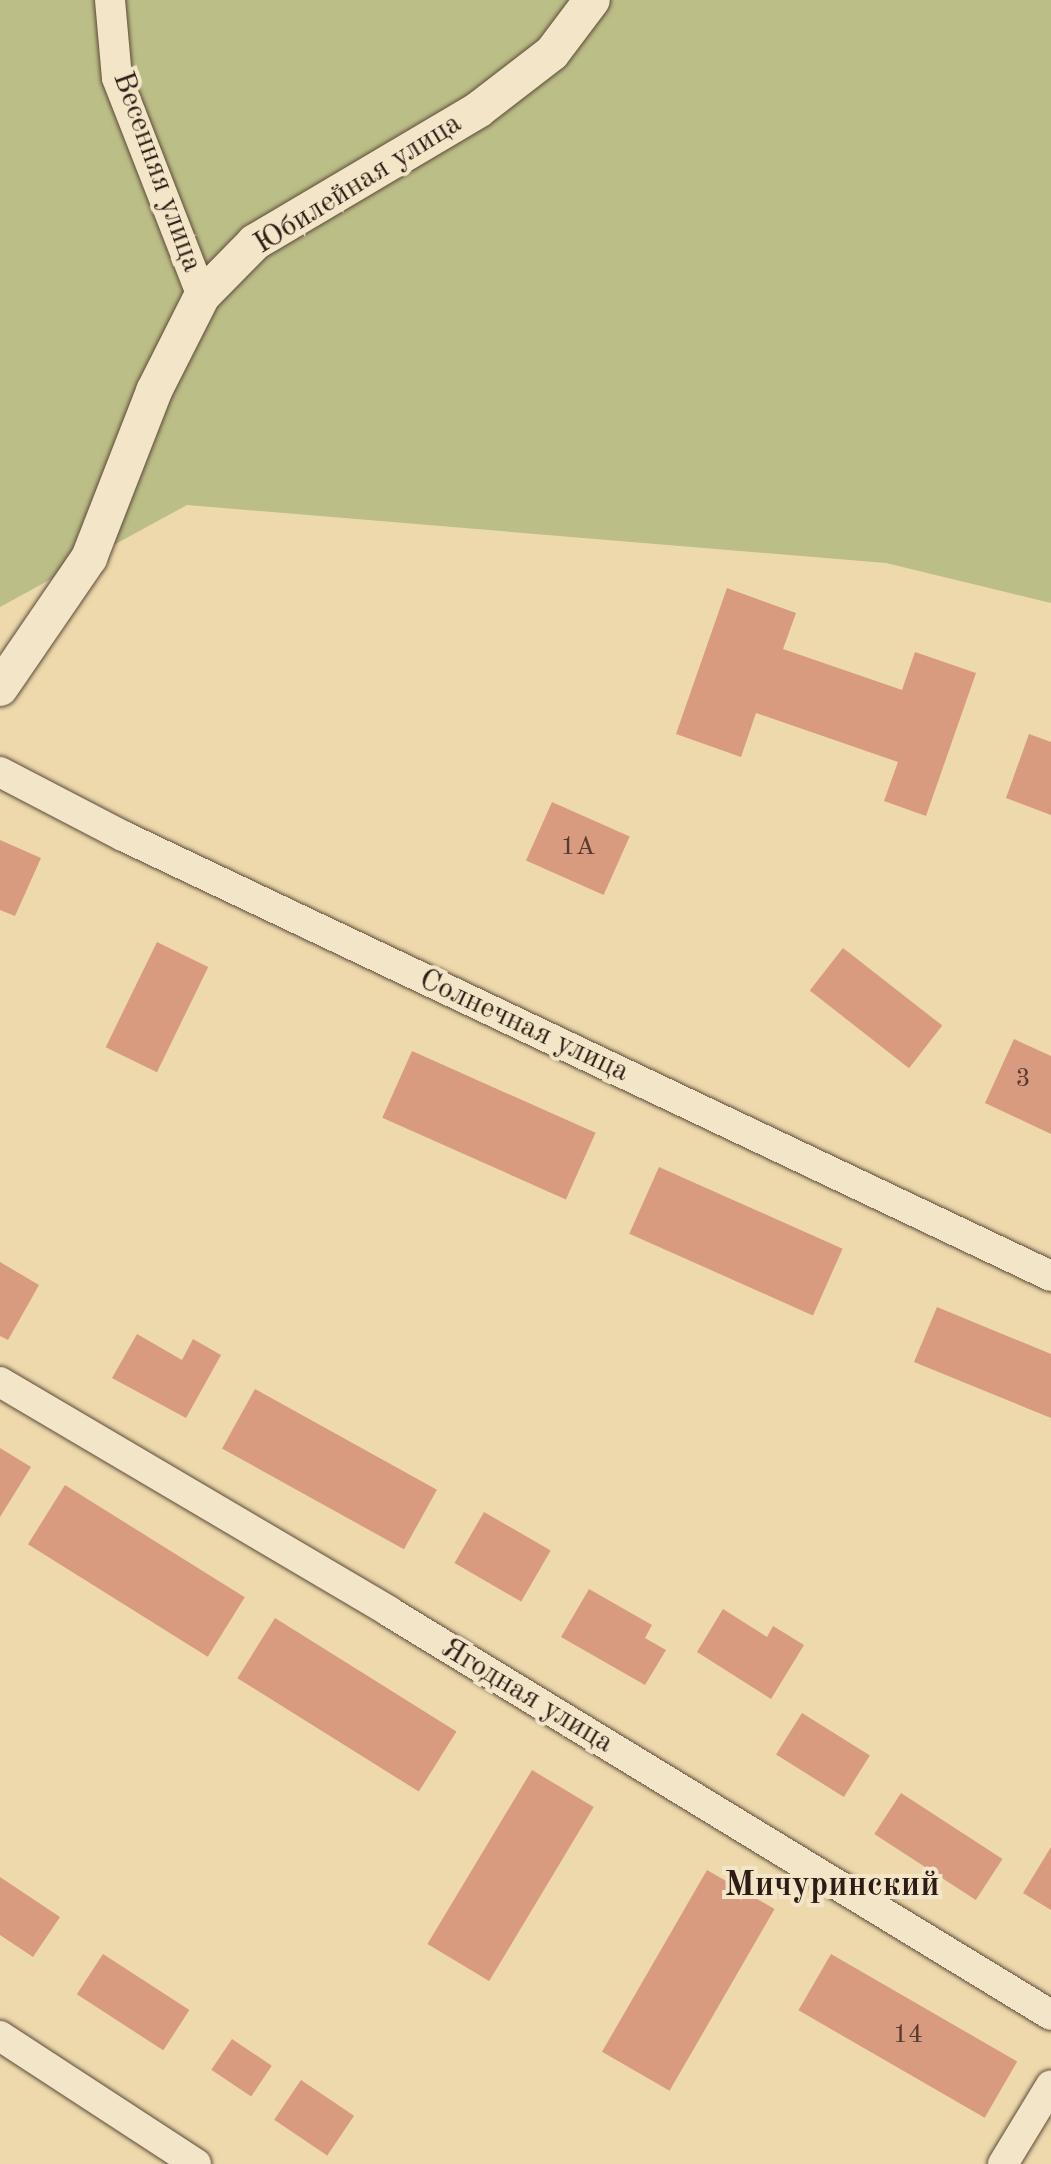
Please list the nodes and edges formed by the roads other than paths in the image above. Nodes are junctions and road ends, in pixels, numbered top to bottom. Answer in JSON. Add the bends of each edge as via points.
{"nodes":[{"id":1,"x":110,"y":0,"type":"edge"},
{"id":2,"x":592,"y":0,"type":"edge"},
{"id":3,"x":202,"y":296,"type":"junction"},
{"id":4,"x":0,"y":688,"type":"edge"},
{"id":5,"x":0,"y":772,"type":"edge"},
{"id":6,"x":1051,"y":1276,"type":"edge"},
{"id":7,"x":0,"y":1382,"type":"edge"},
{"id":8,"x":1051,"y":2015,"type":"edge"},
{"id":9,"x":0,"y":2036,"type":"edge"},
{"id":10,"x":1051,"y":2085,"type":"edge"},
{"id":11,"x":196,"y":2164,"type":"edge"},
{"id":12,"x":1003,"y":2164,"type":"edge"}],
"edges":[{"from":1,"to":3,"type":"street","name":"Весенняя улица","via":[[117,78]]},
{"from":2,"to":3,"type":"street","name":"Юбилейная улица","via":[[552,53],[478,110],[255,242]]},
{"from":3,"to":4,"type":"street","name":"Юбилейная улица","via":[[154,391],[89,558]]},
{"from":5,"to":6,"type":"street","name":"Солнечная улица","via":[[123,836]]},
{"from":7,"to":8,"type":"street","name":"Ягодная улица","via":[[388,1611]]},
{"from":9,"to":11,"type":"street"},
{"from":10,"to":12,"type":"street"}]}
